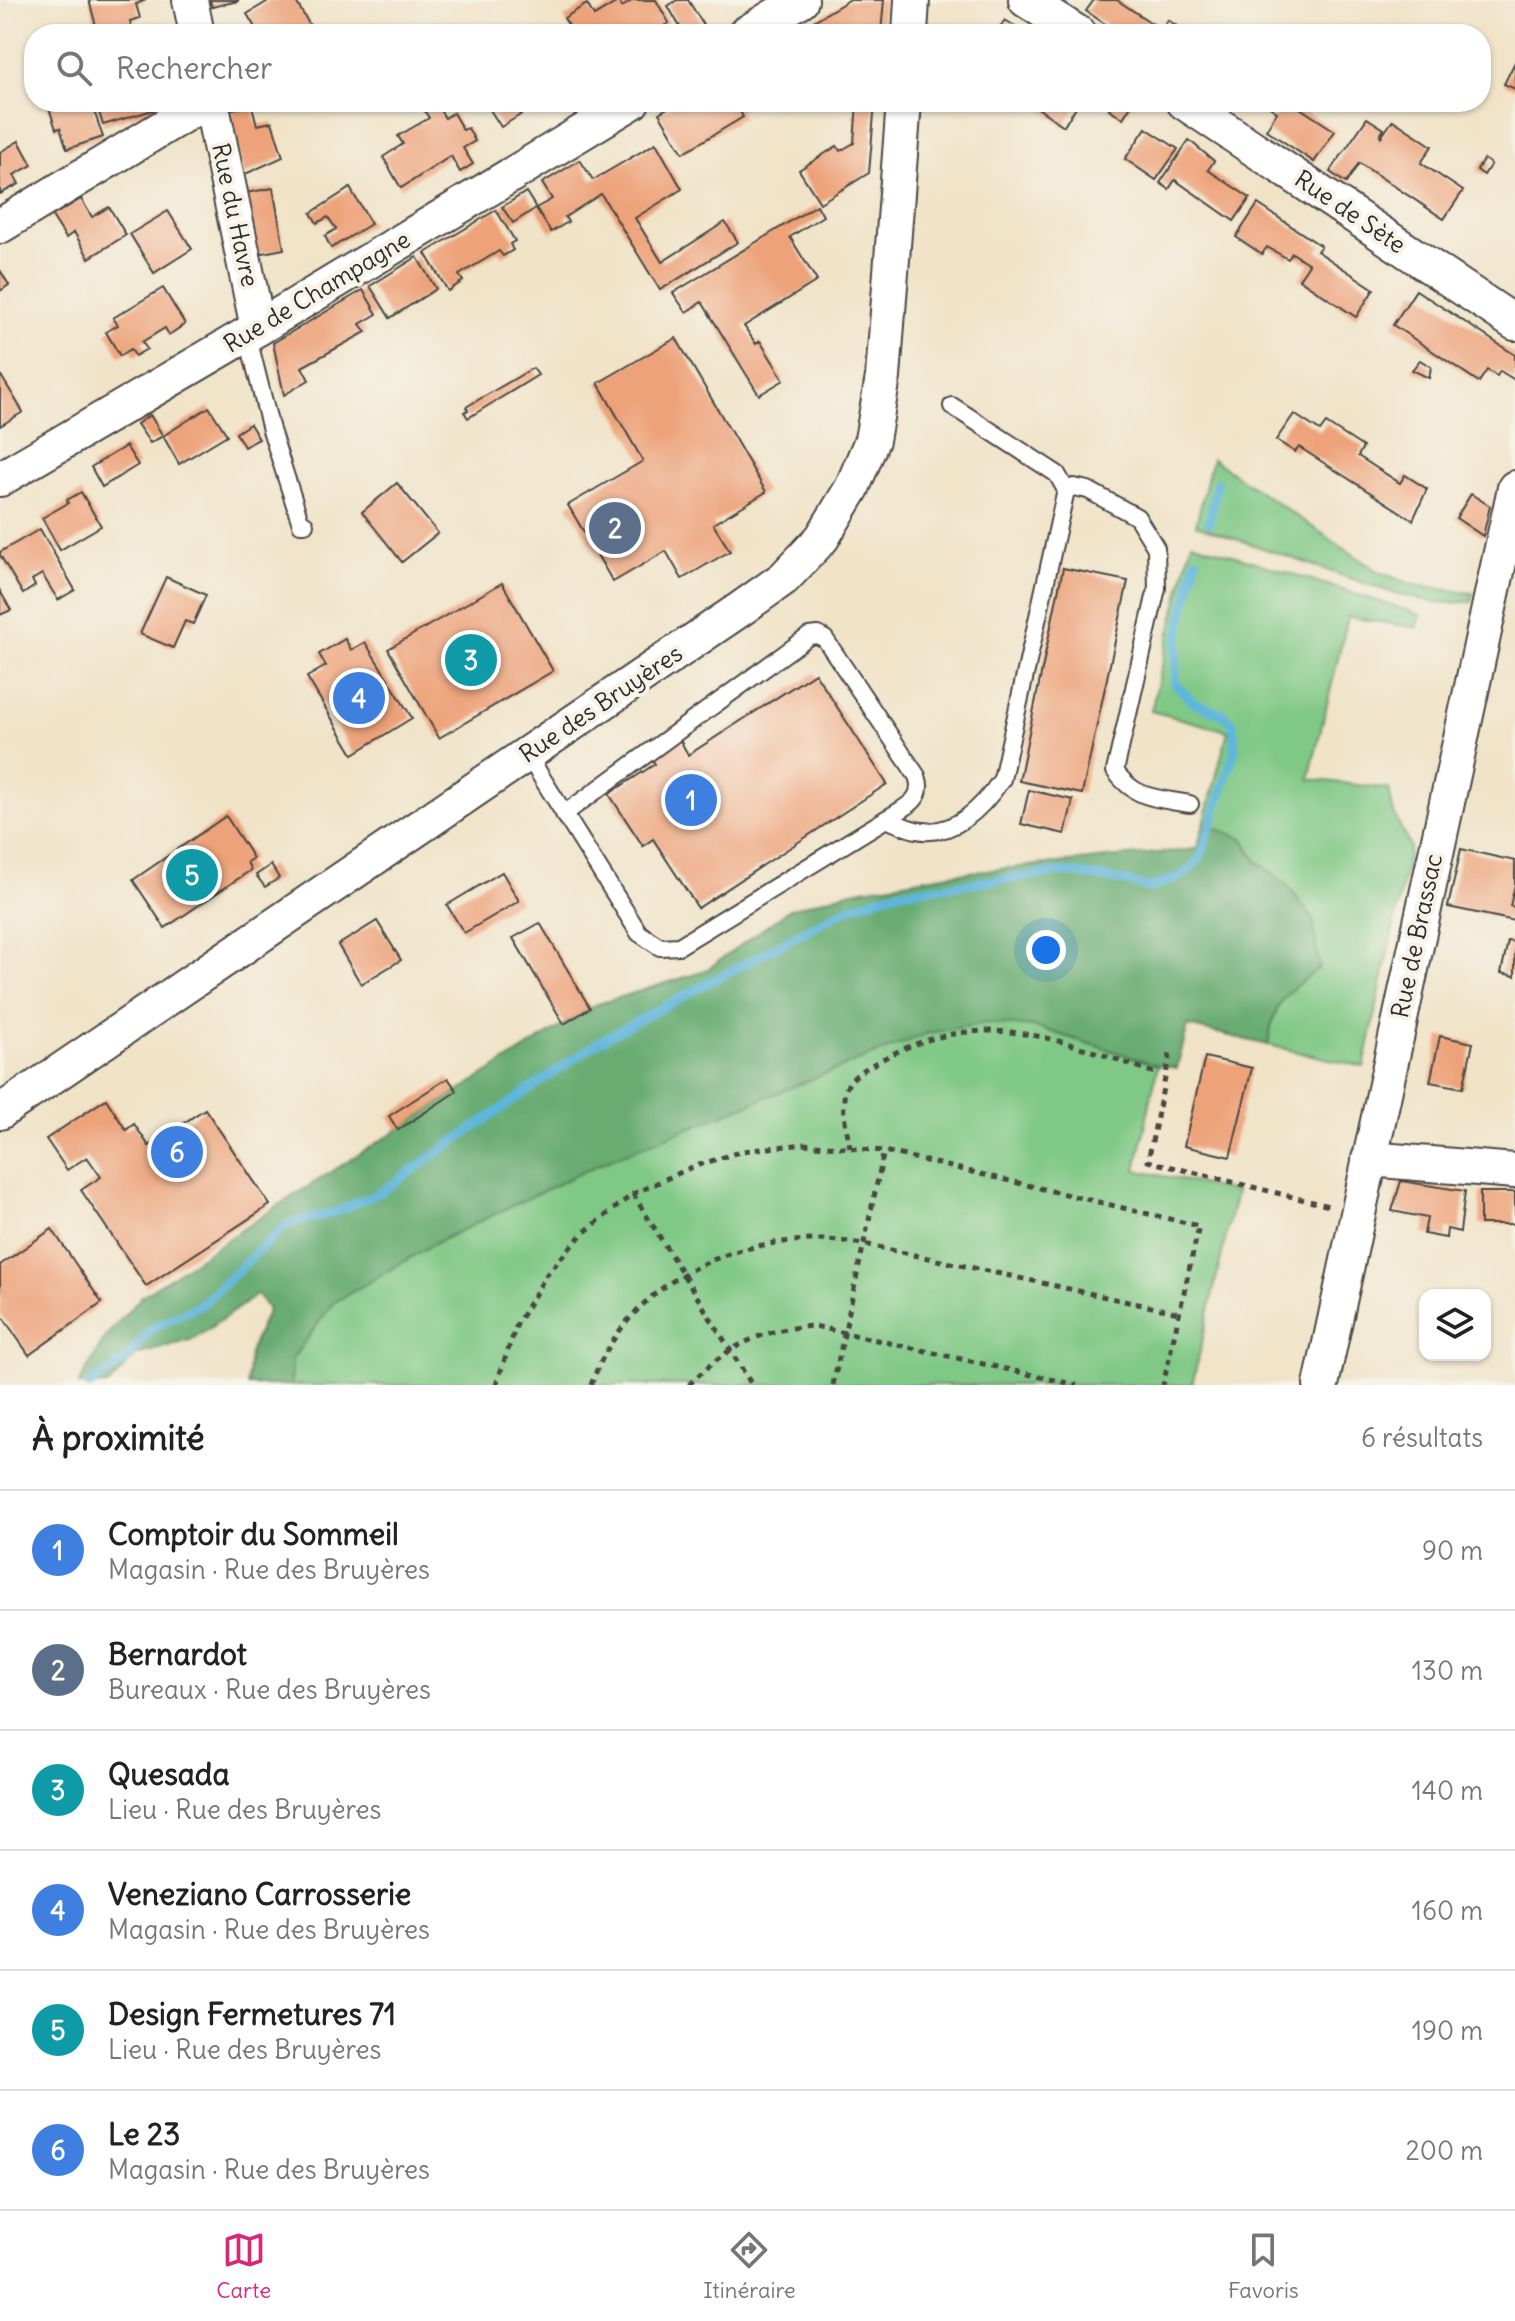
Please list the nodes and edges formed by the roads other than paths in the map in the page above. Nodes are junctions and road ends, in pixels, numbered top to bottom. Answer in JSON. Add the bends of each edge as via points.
{"nodes":[{"id":1,"x":190,"y":0,"type":"edge"},
{"id":2,"x":801,"y":0,"type":"edge"},
{"id":3,"x":912,"y":0,"type":"edge"},
{"id":4,"x":1026,"y":0,"type":"edge"},
{"id":5,"x":195,"y":24,"type":"edge"},
{"id":6,"x":761,"y":24,"type":"edge"},
{"id":7,"x":911,"y":24,"type":"edge"},
{"id":8,"x":1063,"y":24,"type":"edge"},
{"id":9,"x":191,"y":112,"type":"edge"},
{"id":10,"x":210,"y":112,"type":"edge"},
{"id":11,"x":615,"y":112,"type":"edge"},
{"id":12,"x":903,"y":112,"type":"edge"},
{"id":13,"x":1199,"y":112,"type":"edge"},
{"id":14,"x":0,"y":226,"type":"edge"},
{"id":15,"x":1515,"y":323,"type":"edge"},
{"id":16,"x":253,"y":331,"type":"junction"},
{"id":17,"x":952,"y":406,"type":"dead end"},
{"id":18,"x":0,"y":479,"type":"edge"},
{"id":19,"x":1515,"y":488,"type":"edge"},
{"id":20,"x":1066,"y":490,"type":"junction"},
{"id":21,"x":305,"y":524,"type":"dead end"},
{"id":22,"x":1509,"y":544,"type":"edge"},
{"id":23,"x":527,"y":754,"type":"junction"},
{"id":24,"x":1190,"y":804,"type":"dead end"},
{"id":25,"x":564,"y":814,"type":"junction"},
{"id":26,"x":886,"y":819,"type":"junction"},
{"id":27,"x":0,"y":1112,"type":"edge"},
{"id":28,"x":1369,"y":1159,"type":"junction"},
{"id":29,"x":1515,"y":1171,"type":"edge"},
{"id":30,"x":1321,"y":1385,"type":"edge"}],
"edges":[{"from":1,"to":5,"type":"street"},
{"from":2,"to":6,"type":"street"},
{"from":3,"to":7,"type":"street"},
{"from":4,"to":8,"type":"street"},
{"from":9,"to":14,"type":"street"},
{"from":10,"to":16,"type":"street","name":"Rue du Havre"},
{"from":11,"to":16,"type":"street","name":"Rue de Champagne"},
{"from":12,"to":23,"type":"street","name":"Rue des Bruyères","via":[[883,377],[872,440],[852,488],[822,538],[784,578]]},
{"from":13,"to":15,"type":"street","name":"Rue de Sète"},
{"from":16,"to":18,"type":"street","name":"Rue de Champagne"},
{"from":16,"to":21,"type":"lane","via":[[271,430]]},
{"from":17,"to":20,"type":"lane","via":[[1057,474]]},
{"from":19,"to":22,"type":"street","name":"Rue de Brassac"},
{"from":20,"to":24,"type":"lane","via":[[1088,490],[1137,517],[1156,548],[1157,588],[1115,771],[1142,796]]},
{"from":20,"to":26,"type":"lane","via":[[1002,779],[986,803],[944,829],[917,831]]},
{"from":22,"to":28,"type":"street","name":"Rue de Brassac"},
{"from":23,"to":25,"type":"lane"},
{"from":23,"to":27,"type":"street","name":"Rue des Bruyères"},
{"from":25,"to":26,"type":"lane","via":[[639,933],[660,947],[679,946]]},
{"from":25,"to":26,"type":"lane","via":[[809,636],[818,635],[917,776],[919,796]]},
{"from":28,"to":29,"type":"street"},
{"from":28,"to":30,"type":"street","name":"Rue de Brassac"}]}
